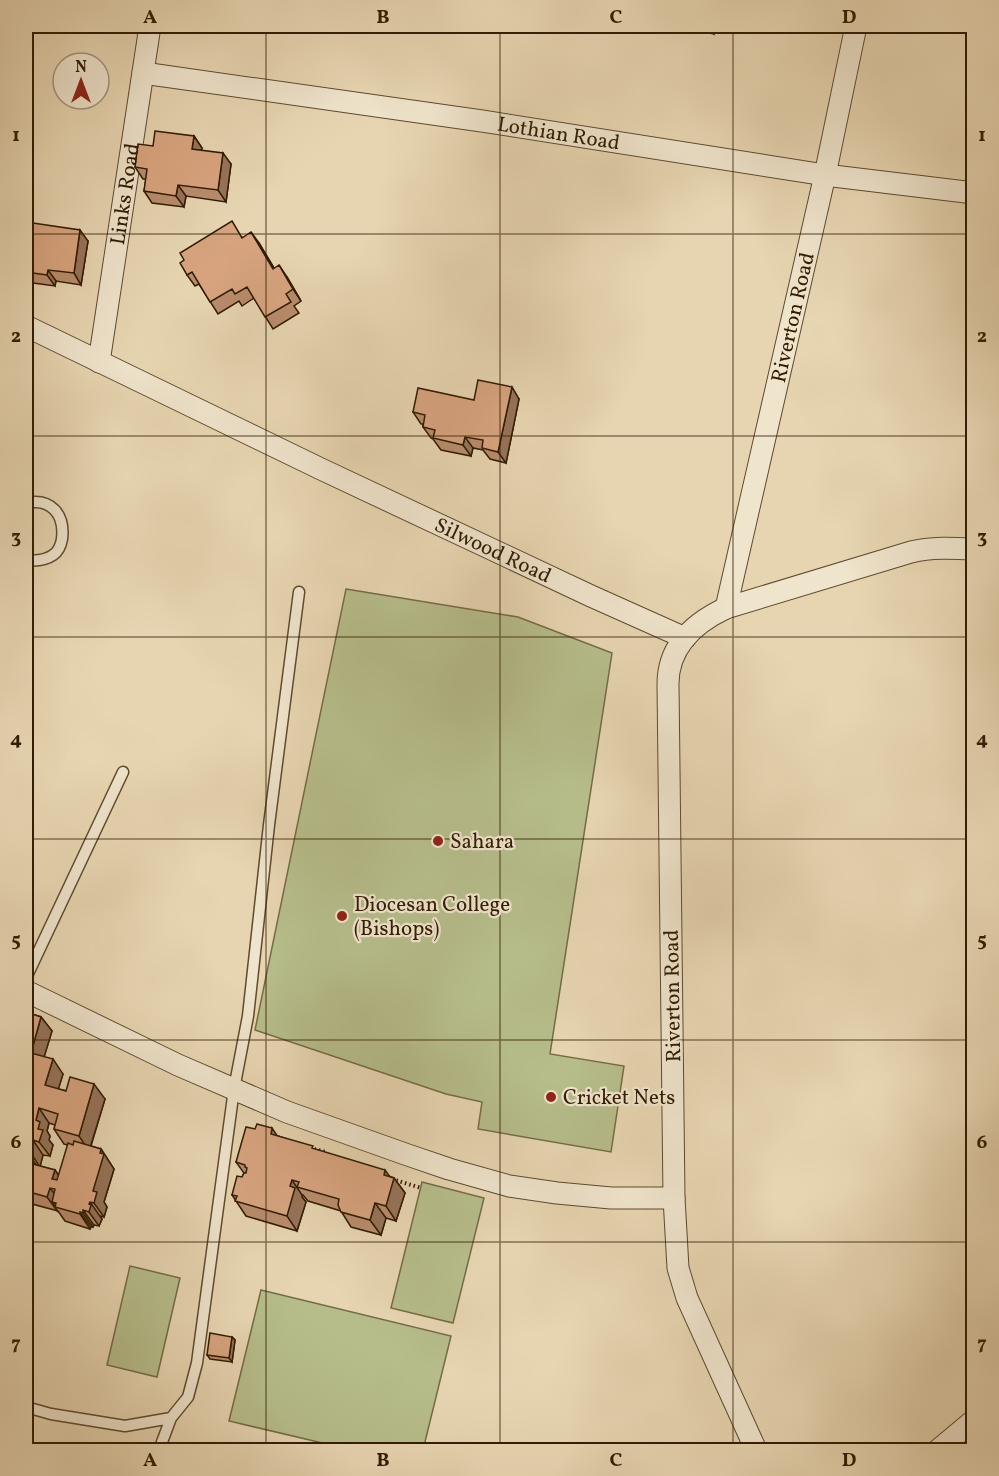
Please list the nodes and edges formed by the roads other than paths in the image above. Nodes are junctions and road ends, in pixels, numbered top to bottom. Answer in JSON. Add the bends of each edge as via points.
{"nodes":[{"id":1,"x":150,"y":26,"type":"edge"},
{"id":2,"x":856,"y":26,"type":"edge"},
{"id":3,"x":143,"y":73,"type":"junction"},
{"id":4,"x":825,"y":175,"type":"junction"},
{"id":5,"x":974,"y":193,"type":"edge"},
{"id":6,"x":26,"y":326,"type":"edge"},
{"id":7,"x":99,"y":362,"type":"junction"},
{"id":8,"x":26,"y":503,"type":"edge"},
{"id":9,"x":974,"y":549,"type":"edge"},
{"id":10,"x":26,"y":560,"type":"edge"},
{"id":11,"x":299,"y":592,"type":"dead end"},
{"id":12,"x":726,"y":608,"type":"junction"},
{"id":13,"x":685,"y":638,"type":"junction"},
{"id":14,"x":123,"y":772,"type":"dead end"},
{"id":15,"x":26,"y":978,"type":"edge"},
{"id":16,"x":26,"y":991,"type":"edge"},
{"id":17,"x":234,"y":1089,"type":"junction"},
{"id":18,"x":674,"y":1198,"type":"junction"},
{"id":19,"x":26,"y":1407,"type":"edge"},
{"id":20,"x":171,"y":1418,"type":"junction"},
{"id":21,"x":974,"y":1420,"type":"edge"},
{"id":22,"x":159,"y":1450,"type":"edge"},
{"id":23,"x":756,"y":1450,"type":"edge"},
{"id":24,"x":938,"y":1450,"type":"edge"}],
"edges":[{"from":1,"to":3,"type":"street","name":"Links Road"},
{"from":2,"to":4,"type":"street","name":"Riverton Road"},
{"from":3,"to":4,"type":"street","name":"Lothian Road"},
{"from":3,"to":7,"type":"street","name":"Links Road"},
{"from":4,"to":5,"type":"street","name":"Lothian Road"},
{"from":4,"to":12,"type":"street","name":"Riverton Road"},
{"from":6,"to":7,"type":"street","name":"Silwood Road"},
{"from":7,"to":13,"type":"street","name":"Silwood Road"},
{"from":8,"to":10,"type":"lane","via":[[46,503],[55,509],[63,532],[56,554]]},
{"from":9,"to":12,"type":"street","via":[[941,547],[911,552]]},
{"from":11,"to":17,"type":"lane","via":[[248,1016]]},
{"from":12,"to":13,"type":"street","via":[[709,616]]},
{"from":13,"to":18,"type":"street","name":"Riverton Road","via":[[668,674]]},
{"from":14,"to":15,"type":"lane"},
{"from":16,"to":17,"type":"street"},
{"from":17,"to":18,"type":"street","via":[[286,1112],[405,1154],[509,1186],[611,1198]]},
{"from":17,"to":20,"type":"lane","via":[[197,1364],[188,1397]]},
{"from":18,"to":23,"type":"street","name":"Riverton Road","via":[[678,1268],[687,1298]]},
{"from":19,"to":20,"type":"lane","via":[[125,1426]]},
{"from":20,"to":22,"type":"lane"},
{"from":21,"to":24,"type":"street"}]}
